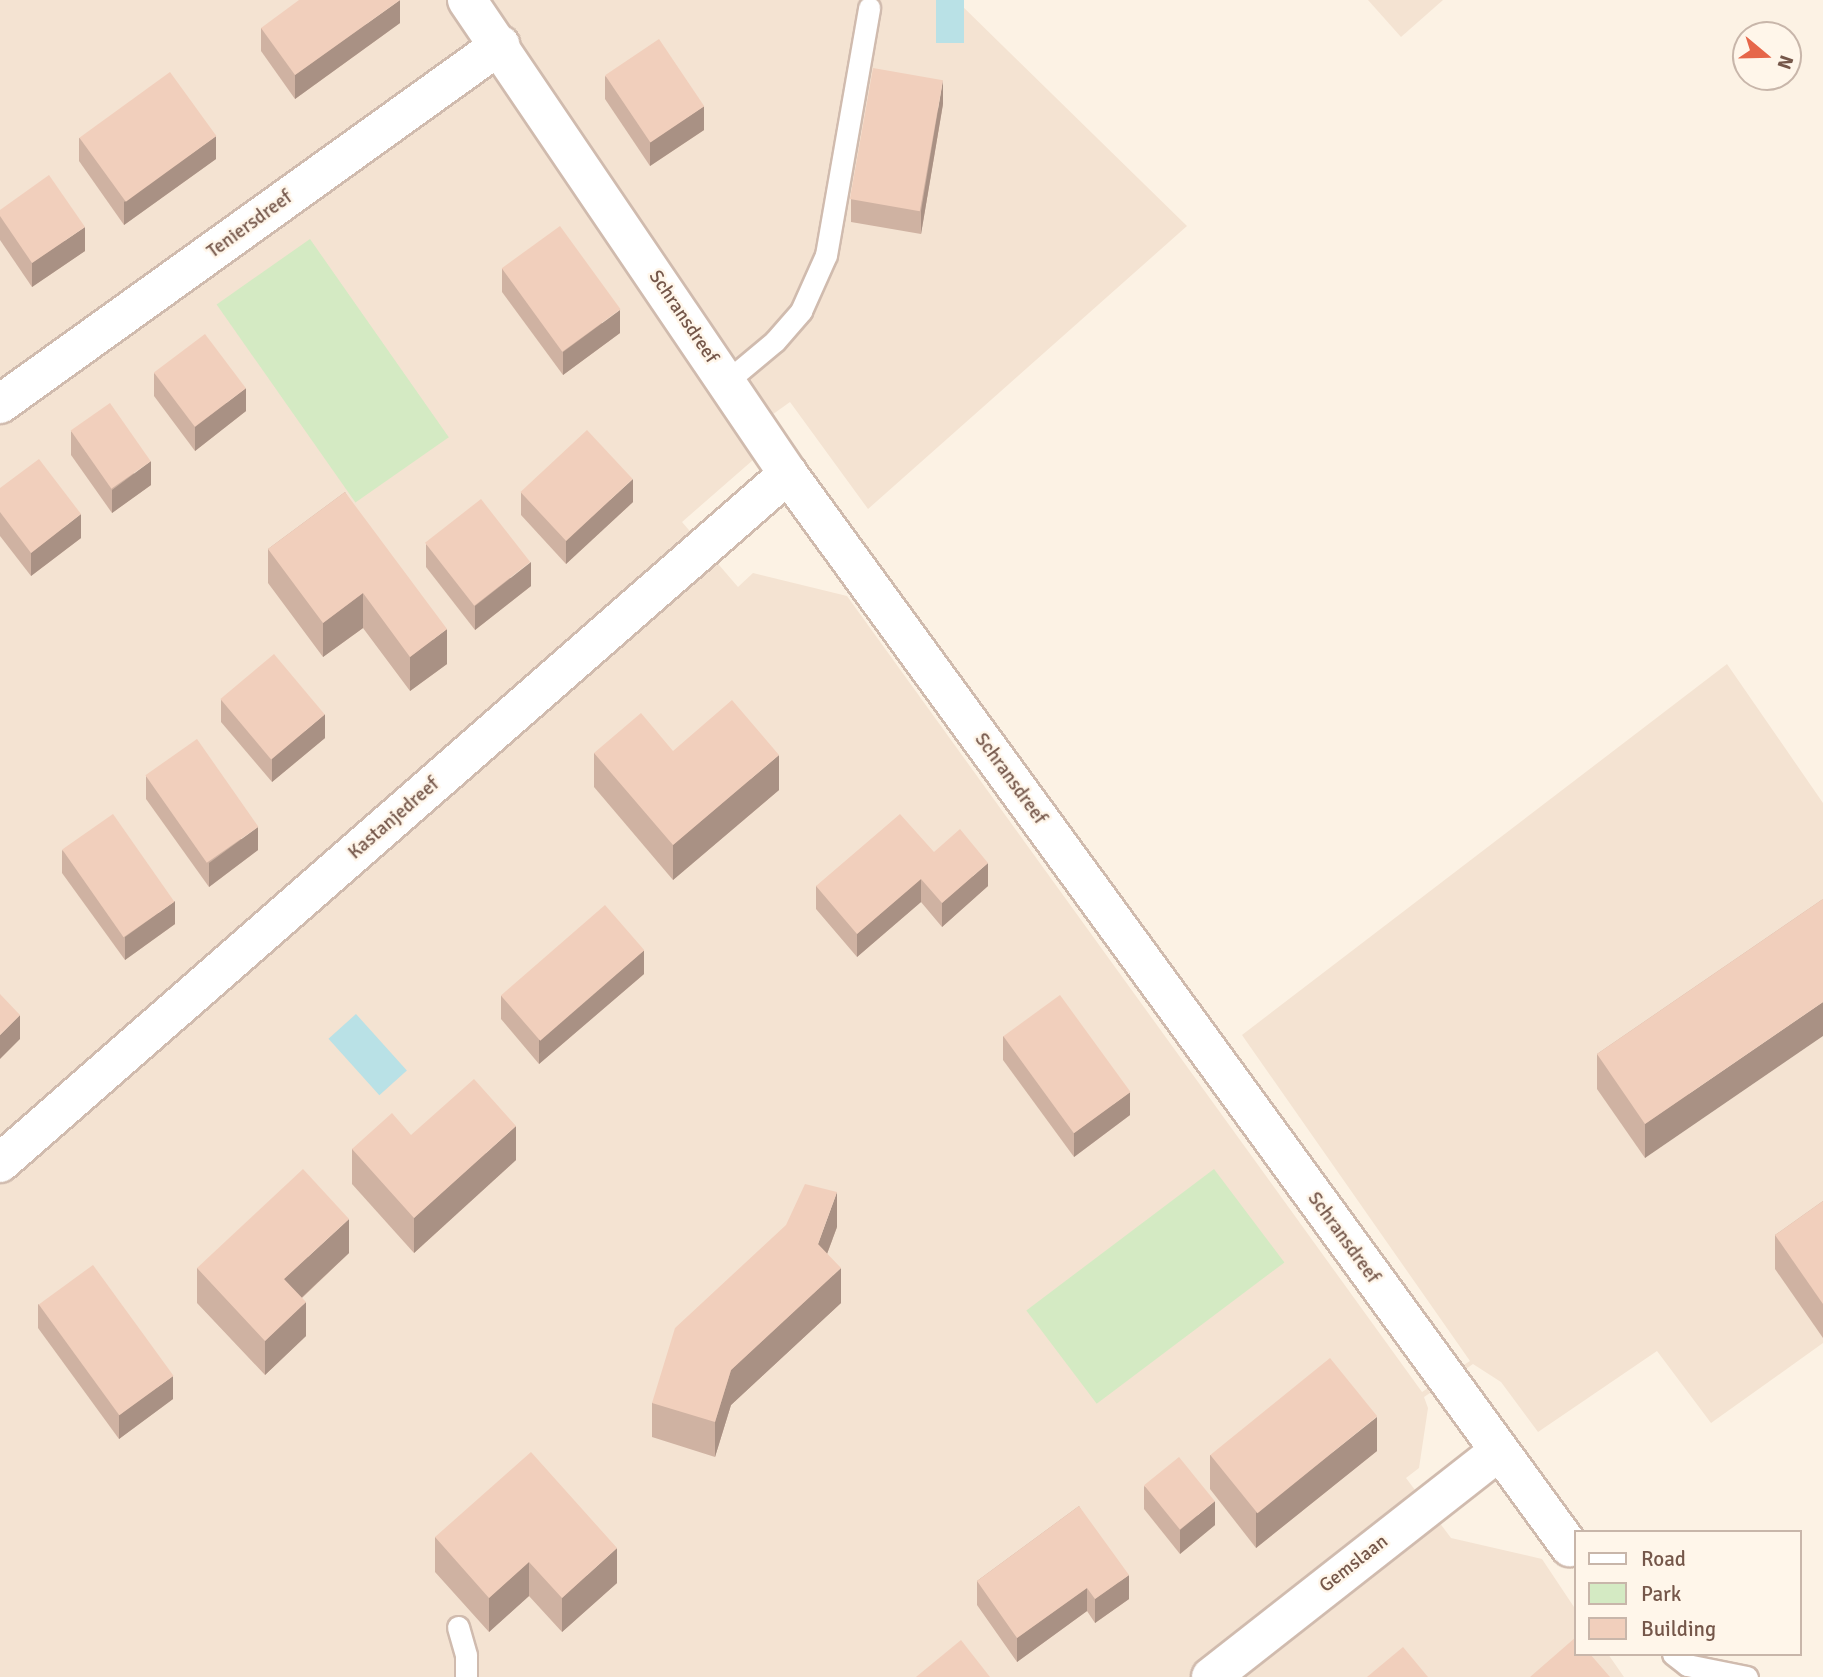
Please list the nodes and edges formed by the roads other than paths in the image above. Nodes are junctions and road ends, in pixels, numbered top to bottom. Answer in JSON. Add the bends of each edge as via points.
{"nodes":[{"id":1,"x":467,"y":0,"type":"edge"},
{"id":2,"x":869,"y":8,"type":"dead end"},
{"id":3,"x":500,"y":45,"type":"junction"},
{"id":4,"x":726,"y":382,"type":"junction"},
{"id":5,"x":0,"y":404,"type":"edge"},
{"id":6,"x":788,"y":474,"type":"junction"},
{"id":7,"x":0,"y":1163,"type":"edge"},
{"id":8,"x":1498,"y":1452,"type":"junction"},
{"id":9,"x":1573,"y":1551,"type":"edge"},
{"id":10,"x":458,"y":1627,"type":"dead end"},
{"id":11,"x":1676,"y":1656,"type":"edge"},
{"id":12,"x":466,"y":1677,"type":"edge"},
{"id":13,"x":1211,"y":1677,"type":"edge"},
{"id":14,"x":1747,"y":1677,"type":"edge"}],
"edges":[{"from":1,"to":3,"type":"street","name":"Schransdreef"},
{"from":2,"to":4,"type":"lane","via":[[825,255],[801,311],[775,341]]},
{"from":3,"to":4,"type":"street","name":"Schransdreef"},
{"from":3,"to":5,"type":"street","name":"Teniersdreef"},
{"from":4,"to":6,"type":"street","name":"Schransdreef"},
{"from":6,"to":7,"type":"street","name":"Kastanjedreef"},
{"from":6,"to":8,"type":"street","name":"Schransdreef"},
{"from":8,"to":9,"type":"street","name":"Schransdreef"},
{"from":8,"to":13,"type":"street","name":"Gemslaan"},
{"from":10,"to":12,"type":"lane"},
{"from":11,"to":14,"type":"lane","via":[[1687,1665]]}]}
